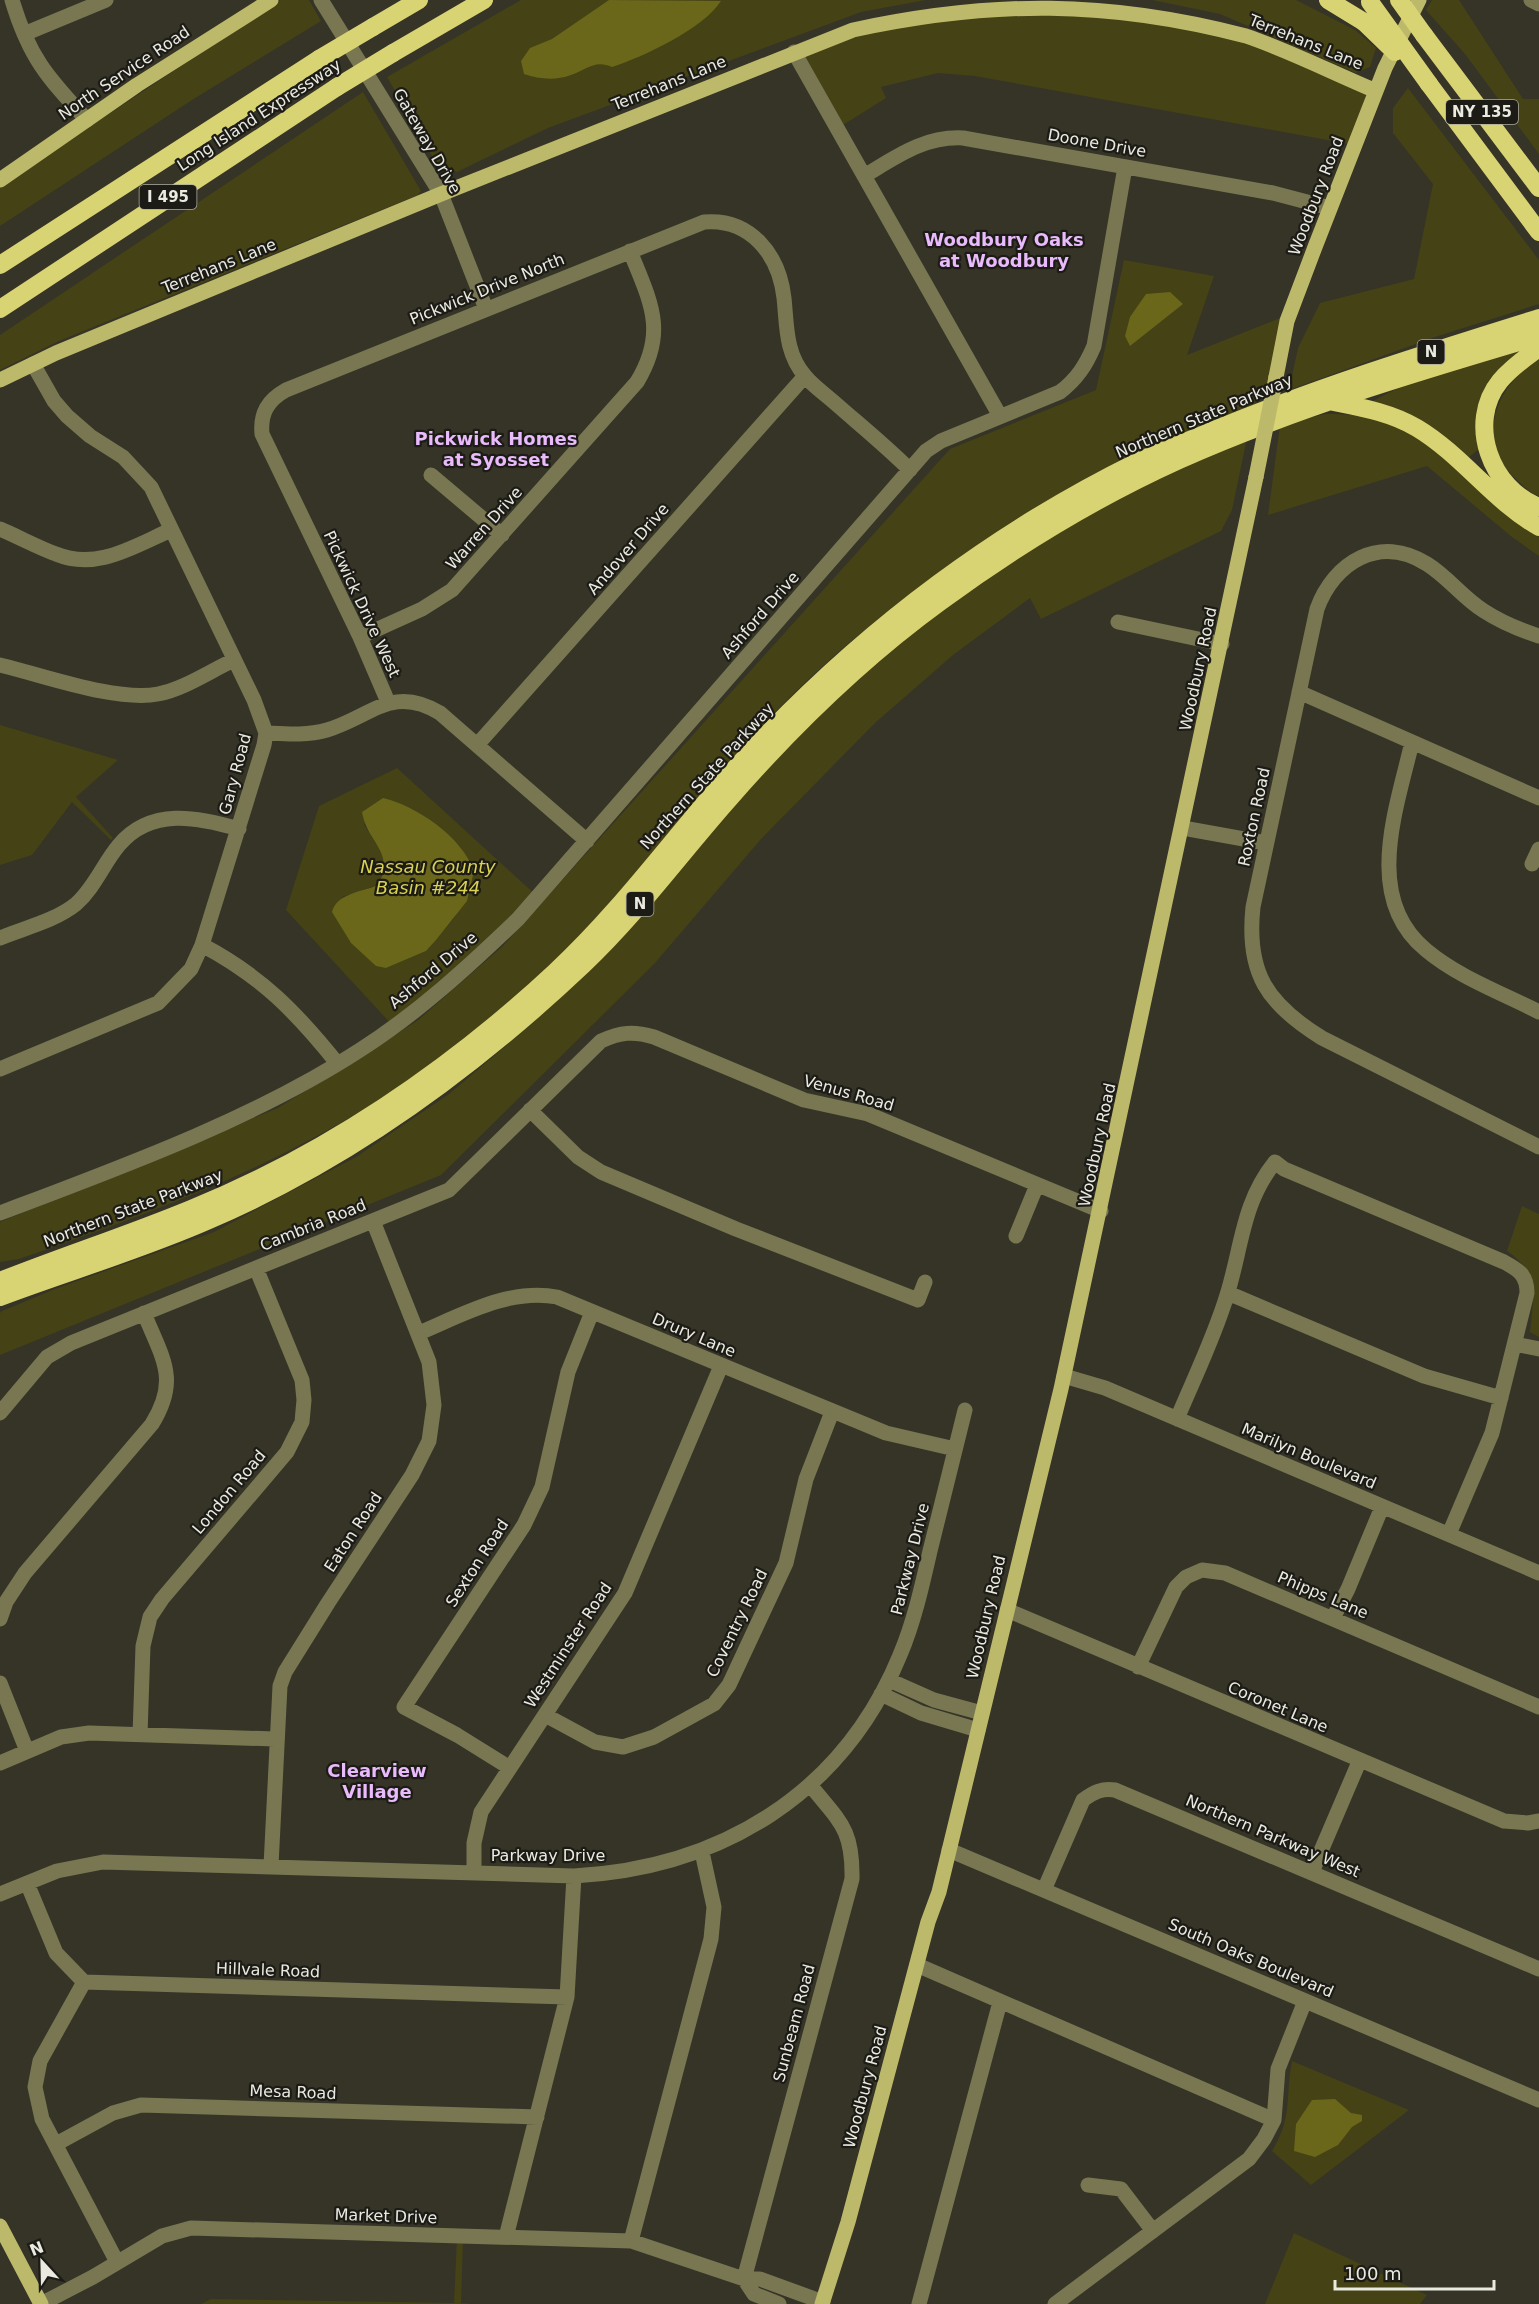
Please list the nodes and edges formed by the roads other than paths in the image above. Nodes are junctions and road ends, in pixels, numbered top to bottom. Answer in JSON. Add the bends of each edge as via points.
{"nodes":[{"id":1,"x":12,"y":0,"type":"edge"},
{"id":2,"x":106,"y":0,"type":"edge"},
{"id":3,"x":270,"y":0,"type":"edge"},
{"id":4,"x":321,"y":0,"type":"edge"},
{"id":5,"x":419,"y":0,"type":"edge"},
{"id":6,"x":484,"y":0,"type":"edge"},
{"id":7,"x":1329,"y":0,"type":"edge"},
{"id":8,"x":1399,"y":0,"type":"edge"},
{"id":9,"x":1419,"y":0,"type":"edge"},
{"id":10,"x":1531,"y":0,"type":"edge"},
{"id":11,"x":1369,"y":1,"type":"edge"},
{"id":12,"x":1539,"y":4,"type":"edge"},
{"id":13,"x":24,"y":34,"type":"junction"},
{"id":14,"x":794,"y":52,"type":"junction"},
{"id":15,"x":1428,"y":88,"type":"junction"},
{"id":16,"x":1376,"y":91,"type":"junction"},
{"id":17,"x":87,"y":120,"type":"junction"},
{"id":18,"x":1125,"y":167,"type":"junction"},
{"id":19,"x":864,"y":176,"type":"junction"},
{"id":20,"x":0,"y":180,"type":"edge"},
{"id":21,"x":1539,"y":188,"type":"edge"},
{"id":22,"x":441,"y":194,"type":"junction"},
{"id":23,"x":1330,"y":208,"type":"junction"},
{"id":24,"x":1539,"y":232,"type":"edge"},
{"id":25,"x":630,"y":251,"type":"junction"},
{"id":26,"x":0,"y":263,"type":"edge"},
{"id":27,"x":61,"y":266,"type":"junction"},
{"id":28,"x":0,"y":309,"type":"edge"},
{"id":29,"x":486,"y":309,"type":"junction"},
{"id":30,"x":0,"y":316,"type":"edge"},
{"id":31,"x":1539,"y":318,"type":"edge"},
{"id":32,"x":1539,"y":336,"type":"edge"},
{"id":33,"x":1539,"y":348,"type":"edge"},
{"id":34,"x":33,"y":364,"type":"junction"},
{"id":35,"x":805,"y":376,"type":"junction"},
{"id":36,"x":0,"y":380,"type":"edge"},
{"id":37,"x":1328,"y":401,"type":"junction"},
{"id":38,"x":1000,"y":416,"type":"junction"},
{"id":39,"x":261,"y":425,"type":"joint"},
{"id":40,"x":910,"y":470,"type":"junction"},
{"id":41,"x":431,"y":475,"type":"dead end"},
{"id":42,"x":1539,"y":507,"type":"edge"},
{"id":43,"x":1539,"y":527,"type":"edge"},
{"id":44,"x":0,"y":530,"type":"edge"},
{"id":45,"x":171,"y":530,"type":"junction"},
{"id":46,"x":502,"y":535,"type":"junction"},
{"id":47,"x":1118,"y":622,"type":"dead end"},
{"id":48,"x":1539,"y":636,"type":"edge"},
{"id":49,"x":360,"y":637,"type":"junction"},
{"id":50,"x":1222,"y":645,"type":"junction"},
{"id":51,"x":234,"y":660,"type":"junction"},
{"id":52,"x":0,"y":665,"type":"edge"},
{"id":53,"x":1299,"y":692,"type":"junction"},
{"id":54,"x":388,"y":702,"type":"junction"},
{"id":55,"x":266,"y":733,"type":"junction"},
{"id":56,"x":1412,"y":741,"type":"junction"},
{"id":57,"x":477,"y":745,"type":"junction"},
{"id":58,"x":1539,"y":798,"type":"edge"},
{"id":59,"x":1183,"y":828,"type":"junction"},
{"id":60,"x":239,"y":829,"type":"junction"},
{"id":61,"x":587,"y":841,"type":"junction"},
{"id":62,"x":1266,"y":843,"type":"junction"},
{"id":63,"x":1539,"y":849,"type":"edge"},
{"id":64,"x":1532,"y":864,"type":"dead end"},
{"id":65,"x":0,"y":938,"type":"edge"},
{"id":66,"x":202,"y":945,"type":"junction"},
{"id":67,"x":1539,"y":1012,"type":"edge"},
{"id":68,"x":617,"y":1034,"type":"joint"},
{"id":69,"x":337,"y":1063,"type":"junction"},
{"id":70,"x":0,"y":1069,"type":"edge"},
{"id":71,"x":530,"y":1110,"type":"junction"},
{"id":72,"x":1539,"y":1147,"type":"edge"},
{"id":73,"x":1037,"y":1185,"type":"junction"},
{"id":74,"x":1101,"y":1211,"type":"junction"},
{"id":75,"x":0,"y":1213,"type":"edge"},
{"id":76,"x":374,"y":1221,"type":"junction"},
{"id":77,"x":1016,"y":1236,"type":"dead end"},
{"id":78,"x":58,"y":1258,"type":"junction"},
{"id":79,"x":256,"y":1268,"type":"junction"},
{"id":80,"x":0,"y":1269,"type":"edge"},
{"id":81,"x":59,"y":1276,"type":"junction"},
{"id":82,"x":0,"y":1281,"type":"edge"},
{"id":83,"x":925,"y":1282,"type":"dead end"},
{"id":84,"x":1228,"y":1293,"type":"junction"},
{"id":85,"x":0,"y":1297,"type":"edge"},
{"id":86,"x":0,"y":1308,"type":"edge"},
{"id":87,"x":592,"y":1312,"type":"junction"},
{"id":88,"x":144,"y":1313,"type":"junction"},
{"id":89,"x":419,"y":1333,"type":"junction"},
{"id":90,"x":1515,"y":1344,"type":"junction"},
{"id":91,"x":1539,"y":1349,"type":"edge"},
{"id":92,"x":721,"y":1366,"type":"junction"},
{"id":93,"x":1064,"y":1376,"type":"junction"},
{"id":94,"x":1501,"y":1398,"type":"junction"},
{"id":95,"x":965,"y":1410,"type":"dead end"},
{"id":96,"x":832,"y":1412,"type":"junction"},
{"id":97,"x":0,"y":1413,"type":"edge"},
{"id":98,"x":1177,"y":1419,"type":"junction"},
{"id":99,"x":955,"y":1449,"type":"junction"},
{"id":100,"x":1382,"y":1507,"type":"junction"},
{"id":101,"x":1449,"y":1534,"type":"junction"},
{"id":102,"x":1539,"y":1573,"type":"edge"},
{"id":103,"x":1006,"y":1610,"type":"junction"},
{"id":104,"x":1333,"y":1618,"type":"junction"},
{"id":105,"x":0,"y":1619,"type":"edge"},
{"id":106,"x":1138,"y":1667,"type":"junction"},
{"id":107,"x":889,"y":1680,"type":"junction"},
{"id":108,"x":0,"y":1683,"type":"edge"},
{"id":109,"x":881,"y":1694,"type":"junction"},
{"id":110,"x":1539,"y":1707,"type":"edge"},
{"id":111,"x":982,"y":1713,"type":"junction"},
{"id":112,"x":545,"y":1715,"type":"junction"},
{"id":113,"x":978,"y":1730,"type":"junction"},
{"id":114,"x":140,"y":1735,"type":"junction"},
{"id":115,"x":275,"y":1739,"type":"junction"},
{"id":116,"x":27,"y":1751,"type":"junction"},
{"id":117,"x":1359,"y":1762,"type":"junction"},
{"id":118,"x":0,"y":1763,"type":"edge"},
{"id":119,"x":510,"y":1768,"type":"junction"},
{"id":120,"x":812,"y":1786,"type":"junction"},
{"id":121,"x":1539,"y":1821,"type":"edge"},
{"id":122,"x":949,"y":1850,"type":"junction"},
{"id":123,"x":702,"y":1852,"type":"junction"},
{"id":124,"x":271,"y":1866,"type":"junction"},
{"id":125,"x":474,"y":1872,"type":"junction"},
{"id":126,"x":1312,"y":1872,"type":"junction"},
{"id":127,"x":574,"y":1876,"type":"junction"},
{"id":128,"x":27,"y":1883,"type":"junction"},
{"id":129,"x":1044,"y":1890,"type":"junction"},
{"id":130,"x":0,"y":1894,"type":"edge"},
{"id":131,"x":917,"y":1965,"type":"junction"},
{"id":132,"x":1539,"y":1969,"type":"edge"},
{"id":133,"x":84,"y":1982,"type":"junction"},
{"id":134,"x":567,"y":1997,"type":"junction"},
{"id":135,"x":1000,"y":2001,"type":"junction"},
{"id":136,"x":1305,"y":2001,"type":"junction"},
{"id":137,"x":1539,"y":2100,"type":"edge"},
{"id":138,"x":537,"y":2117,"type":"junction"},
{"id":139,"x":1274,"y":2120,"type":"junction"},
{"id":140,"x":56,"y":2144,"type":"junction"},
{"id":141,"x":1088,"y":2185,"type":"dead end"},
{"id":142,"x":0,"y":2226,"type":"edge"},
{"id":143,"x":1153,"y":2230,"type":"junction"},
{"id":144,"x":506,"y":2237,"type":"junction"},
{"id":145,"x":631,"y":2241,"type":"junction"},
{"id":146,"x":117,"y":2262,"type":"junction"},
{"id":147,"x":744,"y":2279,"type":"junction"},
{"id":148,"x":823,"y":2303,"type":"edge"},
{"id":149,"x":41,"y":2304,"type":"edge"},
{"id":150,"x":779,"y":2304,"type":"edge"},
{"id":151,"x":919,"y":2304,"type":"edge"},
{"id":152,"x":1055,"y":2304,"type":"edge"}],
"edges":[{"from":1,"to":13,"type":"street"},
{"from":2,"to":13,"type":"street"},
{"from":3,"to":17,"type":"main road","name":"North Service Road"},
{"from":4,"to":22,"type":"street","name":"Gateway Drive"},
{"from":5,"to":26,"type":"highway","name":"Long Island Expressway","number":"I 495","bridge":true,"via":[[319,59]]},
{"from":6,"to":27,"type":"highway","name":"Long Island Expressway","number":"I 495","bridge":true,"via":[[337,87]]},
{"from":7,"to":15,"type":"highway","bridge":true,"via":[[1364,22]]},
{"from":8,"to":21,"type":"highway","number":"NY 135","bridge":true},
{"from":9,"to":16,"type":"main road","name":"Woodbury Road"},
{"from":10,"to":12,"type":"street"},
{"from":11,"to":15,"type":"highway","number":"NY 135","bridge":true},
{"from":13,"to":17,"type":"street","via":[[39,67]]},
{"from":14,"to":16,"type":"main road","name":"Terrehans Lane","via":[[912,14],[981,4],[1058,2],[1115,6],[1200,22],[1249,37]]},
{"from":14,"to":19,"type":"street"},
{"from":14,"to":22,"type":"main road","name":"Terrehans Lane"},
{"from":15,"to":24,"type":"highway"},
{"from":16,"to":23,"type":"main road","name":"Woodbury Road"},
{"from":17,"to":20,"type":"main road","name":"North Service Road"},
{"from":18,"to":19,"type":"street","name":"Doone Drive","via":[[952,137],[919,144]]},
{"from":18,"to":23,"type":"street","name":"Doone Drive","via":[[1273,193]]},
{"from":18,"to":38,"type":"street","name":"Ashford Drive","via":[[1097,330],[1086,364],[1060,392]]},
{"from":19,"to":38,"type":"street"},
{"from":22,"to":29,"type":"street","name":"Gateway Drive"},
{"from":22,"to":34,"type":"main road","name":"Terrehans Lane"},
{"from":23,"to":50,"type":"main road","name":"Woodbury Road","bridge":true,"via":[[1287,321]]},
{"from":25,"to":29,"type":"street","name":"Pickwick Drive North"},
{"from":25,"to":35,"type":"street","name":"Pickwick Drive North","via":[[704,222],[730,223],[746,230],[766,249],[779,275],[789,346]]},
{"from":25,"to":46,"type":"street","name":"Warren Drive","via":[[655,316],[655,340],[649,363],[638,382]]},
{"from":27,"to":28,"type":"highway","name":"Long Island Expressway","number":"I 495"},
{"from":27,"to":30,"type":"highway"},
{"from":29,"to":39,"type":"street","name":"Pickwick Drive North","via":[[286,390],[263,411]]},
{"from":31,"to":78,"type":"highway","name":"Northern State Parkway","number":"N","via":[[1324,387],[1139,461],[990,548],[929,591],[812,691],[751,751],[584,943],[511,1011],[445,1064],[285,1166],[193,1209]]},
{"from":32,"to":37,"type":"highway","name":"Northern State Parkway","number":"N"},
{"from":33,"to":42,"type":"highway","via":[[1499,382],[1488,404],[1485,444],[1498,475],[1518,496]]},
{"from":34,"to":36,"type":"main road","name":"Terrehans Lane"},
{"from":34,"to":45,"type":"street","name":"Gary Road","via":[[67,416],[142,476]]},
{"from":35,"to":40,"type":"street"},
{"from":35,"to":57,"type":"street","name":"Andover Drive"},
{"from":37,"to":43,"type":"highway","via":[[1371,410],[1417,428]]},
{"from":37,"to":81,"type":"highway","name":"Northern State Parkway","number":"N","via":[[1188,457],[1091,504],[930,609],[860,667],[795,729],[585,963],[429,1095],[324,1162],[212,1219]]},
{"from":38,"to":40,"type":"street","name":"Ashford Drive","via":[[937,442]]},
{"from":39,"to":49,"type":"street","name":"Pickwick Drive West","via":[[270,454]]},
{"from":40,"to":61,"type":"street","name":"Ashford Drive"},
{"from":41,"to":46,"type":"street"},
{"from":44,"to":45,"type":"street","via":[[57,555],[87,560],[111,557]]},
{"from":45,"to":51,"type":"street","name":"Gary Road"},
{"from":46,"to":49,"type":"street","name":"Warren Drive","via":[[452,590],[422,609]]},
{"from":47,"to":50,"type":"street"},
{"from":48,"to":53,"type":"street","name":"Roxton Road","via":[[1484,611],[1428,564],[1395,552],[1378,552],[1345,565],[1324,590]]},
{"from":49,"to":54,"type":"street","name":"Pickwick Drive West"},
{"from":50,"to":59,"type":"main road","name":"Woodbury Road"},
{"from":51,"to":52,"type":"street","via":[[161,694],[142,696],[112,693]]},
{"from":51,"to":55,"type":"street","name":"Gary Road"},
{"from":53,"to":56,"type":"street"},
{"from":53,"to":62,"type":"street","name":"Roxton Road"},
{"from":54,"to":55,"type":"street","via":[[327,730]]},
{"from":54,"to":57,"type":"street","name":"Pickwick Drive West","via":[[411,701],[430,707]]},
{"from":55,"to":60,"type":"street","name":"Gary Road"},
{"from":56,"to":58,"type":"street"},
{"from":56,"to":67,"type":"street","via":[[1388,859],[1396,908],[1424,949],[1446,965]]},
{"from":57,"to":61,"type":"street","name":"Pickwick Drive West"},
{"from":59,"to":62,"type":"street"},
{"from":59,"to":74,"type":"main road","name":"Woodbury Road"},
{"from":60,"to":65,"type":"street","via":[[187,816],[159,819],[142,826],[119,845],[91,889],[74,905]]},
{"from":60,"to":66,"type":"street","name":"Gary Road"},
{"from":61,"to":69,"type":"street","name":"Ashford Drive","via":[[518,919],[459,976],[405,1019]]},
{"from":62,"to":72,"type":"street","name":"Roxton Road","via":[[1252,907],[1251,939],[1263,984],[1277,1004],[1293,1020],[1322,1038]]},
{"from":63,"to":64,"type":"street"},
{"from":66,"to":69,"type":"street","via":[[236,963],[290,1006]]},
{"from":66,"to":70,"type":"street","name":"Gary Road","via":[[191,969],[158,1003]]},
{"from":68,"to":71,"type":"street","name":"Cambria Road","via":[[601,1041]]},
{"from":68,"to":73,"type":"street","name":"Venus Road","via":[[635,1032],[654,1037],[804,1100],[868,1114]]},
{"from":69,"to":75,"type":"street","name":"Ashford Drive","via":[[244,1114]]},
{"from":71,"to":76,"type":"street","name":"Cambria Road","via":[[449,1190]]},
{"from":71,"to":83,"type":"street","via":[[578,1157],[602,1172],[918,1300]]},
{"from":73,"to":74,"type":"street","name":"Venus Road"},
{"from":73,"to":77,"type":"street"},
{"from":74,"to":93,"type":"main road","name":"Woodbury Road"},
{"from":76,"to":79,"type":"street","name":"Cambria Road"},
{"from":76,"to":89,"type":"street","name":"Eaton Road"},
{"from":78,"to":80,"type":"highway"},
{"from":78,"to":82,"type":"highway","name":"Northern State Parkway","number":"N"},
{"from":79,"to":88,"type":"street","name":"Cambria Road"},
{"from":79,"to":114,"type":"street","name":"London Road","via":[[302,1380],[302,1422],[287,1452],[150,1617],[143,1646]]},
{"from":81,"to":85,"type":"highway","name":"Northern State Parkway","number":"N"},
{"from":81,"to":86,"type":"highway"},
{"from":84,"to":90,"type":"street","via":[[1243,1221],[1263,1176],[1275,1162],[1519,1270],[1527,1293]]},
{"from":84,"to":94,"type":"street","via":[[1425,1376]]},
{"from":84,"to":98,"type":"street"},
{"from":87,"to":89,"type":"street","name":"Drury Lane","via":[[557,1297],[523,1294]]},
{"from":87,"to":92,"type":"street","name":"Drury Lane"},
{"from":87,"to":119,"type":"street","name":"Sexton Road","via":[[568,1372],[542,1487],[524,1526],[404,1707]]},
{"from":88,"to":97,"type":"street","name":"Cambria Road","via":[[47,1357]]},
{"from":88,"to":105,"type":"street","via":[[167,1371],[168,1389],[163,1406],[25,1573]]},
{"from":89,"to":115,"type":"street","name":"Eaton Road","via":[[433,1379],[429,1441],[412,1475],[285,1672],[277,1697]]},
{"from":90,"to":91,"type":"street"},
{"from":90,"to":94,"type":"street"},
{"from":92,"to":96,"type":"street","name":"Drury Lane"},
{"from":92,"to":112,"type":"street","name":"Westminster Road","via":[[625,1593]]},
{"from":93,"to":98,"type":"street","name":"Marilyn Boulevard","via":[[1105,1388]]},
{"from":93,"to":103,"type":"main road","name":"Woodbury Road"},
{"from":94,"to":101,"type":"street","via":[[1492,1433]]},
{"from":95,"to":99,"type":"street","name":"Parkway Drive"},
{"from":96,"to":99,"type":"street","name":"Drury Lane","via":[[886,1433]]},
{"from":96,"to":112,"type":"street","name":"Coventry Road","via":[[806,1479],[786,1563],[729,1685],[714,1704],[654,1737],[623,1747],[595,1742]]},
{"from":98,"to":100,"type":"street","name":"Marilyn Boulevard"},
{"from":99,"to":107,"type":"street","name":"Parkway Drive","via":[[913,1623]]},
{"from":100,"to":101,"type":"street","name":"Marilyn Boulevard"},
{"from":100,"to":104,"type":"street"},
{"from":101,"to":102,"type":"street","name":"Marilyn Boulevard"},
{"from":103,"to":106,"type":"street","name":"Coronet Lane"},
{"from":103,"to":111,"type":"main road","name":"Woodbury Road"},
{"from":104,"to":106,"type":"street","name":"Phipps Lane","via":[[1225,1573],[1202,1570],[1176,1587]]},
{"from":104,"to":110,"type":"street","name":"Phipps Lane"},
{"from":106,"to":117,"type":"street","name":"Coronet Lane"},
{"from":107,"to":109,"type":"street","name":"Parkway Drive"},
{"from":107,"to":111,"type":"street","via":[[934,1700]]},
{"from":108,"to":116,"type":"street"},
{"from":109,"to":113,"type":"street","via":[[921,1713]]},
{"from":109,"to":120,"type":"street","name":"Parkway Drive","via":[[854,1737]]},
{"from":111,"to":113,"type":"main road","name":"Woodbury Road"},
{"from":112,"to":119,"type":"street","name":"Westminster Road"},
{"from":113,"to":122,"type":"main road","name":"Woodbury Road"},
{"from":114,"to":115,"type":"street"},
{"from":114,"to":116,"type":"street","via":[[72,1734]]},
{"from":115,"to":124,"type":"street","name":"Eaton Road"},
{"from":116,"to":118,"type":"street"},
{"from":117,"to":121,"type":"street","name":"Coronet Lane","via":[[1504,1821]]},
{"from":117,"to":126,"type":"street"},
{"from":119,"to":125,"type":"street","name":"Westminster Road","via":[[481,1812],[476,1828]]},
{"from":120,"to":123,"type":"street","name":"Parkway Drive","via":[[769,1816]]},
{"from":120,"to":147,"type":"street","name":"Sunbeam Road","via":[[845,1829],[852,1855],[852,1878]]},
{"from":122,"to":129,"type":"street","name":"South Oaks Boulevard"},
{"from":122,"to":131,"type":"main road","name":"Woodbury Road"},
{"from":123,"to":127,"type":"street","name":"Parkway Drive","via":[[637,1870]]},
{"from":123,"to":145,"type":"street","via":[[714,1907],[711,1939]]},
{"from":124,"to":125,"type":"street","name":"Parkway Drive"},
{"from":124,"to":128,"type":"street","name":"Parkway Drive","via":[[103,1862],[57,1871]]},
{"from":125,"to":127,"type":"street","name":"Parkway Drive"},
{"from":126,"to":129,"type":"street","name":"Northern Parkway West","via":[[1128,1794],[1106,1789],[1083,1800]]},
{"from":126,"to":132,"type":"street","name":"Northern Parkway West"},
{"from":127,"to":134,"type":"street"},
{"from":128,"to":130,"type":"street","name":"Parkway Drive"},
{"from":128,"to":133,"type":"street","via":[[56,1953]]},
{"from":129,"to":136,"type":"street","name":"South Oaks Boulevard"},
{"from":131,"to":135,"type":"street"},
{"from":131,"to":148,"type":"main road","name":"Woodbury Road"},
{"from":133,"to":134,"type":"street","name":"Hillvale Road"},
{"from":133,"to":140,"type":"street","via":[[43,2055],[36,2077],[37,2104]]},
{"from":134,"to":138,"type":"street"},
{"from":135,"to":139,"type":"street"},
{"from":135,"to":151,"type":"street"},
{"from":136,"to":137,"type":"street","name":"South Oaks Boulevard"},
{"from":136,"to":139,"type":"street","via":[[1278,2069]]},
{"from":138,"to":140,"type":"street","name":"Mesa Road","via":[[141,2105],[113,2113]]},
{"from":138,"to":144,"type":"street"},
{"from":139,"to":143,"type":"street","via":[[1249,2158]]},
{"from":140,"to":146,"type":"street"},
{"from":141,"to":143,"type":"street","via":[[1121,2189]]},
{"from":142,"to":149,"type":"main road"},
{"from":143,"to":152,"type":"street"},
{"from":144,"to":145,"type":"street","name":"Market Drive"},
{"from":144,"to":146,"type":"street","name":"Market Drive","via":[[191,2228],[162,2236]]},
{"from":145,"to":147,"type":"street","name":"Market Drive"},
{"from":146,"to":149,"type":"street","name":"Market Drive"},
{"from":147,"to":148,"type":"street","name":"Market Drive","via":[[760,2279]]},
{"from":147,"to":150,"type":"street","name":"Market Drive","via":[[754,2294]]}]}
